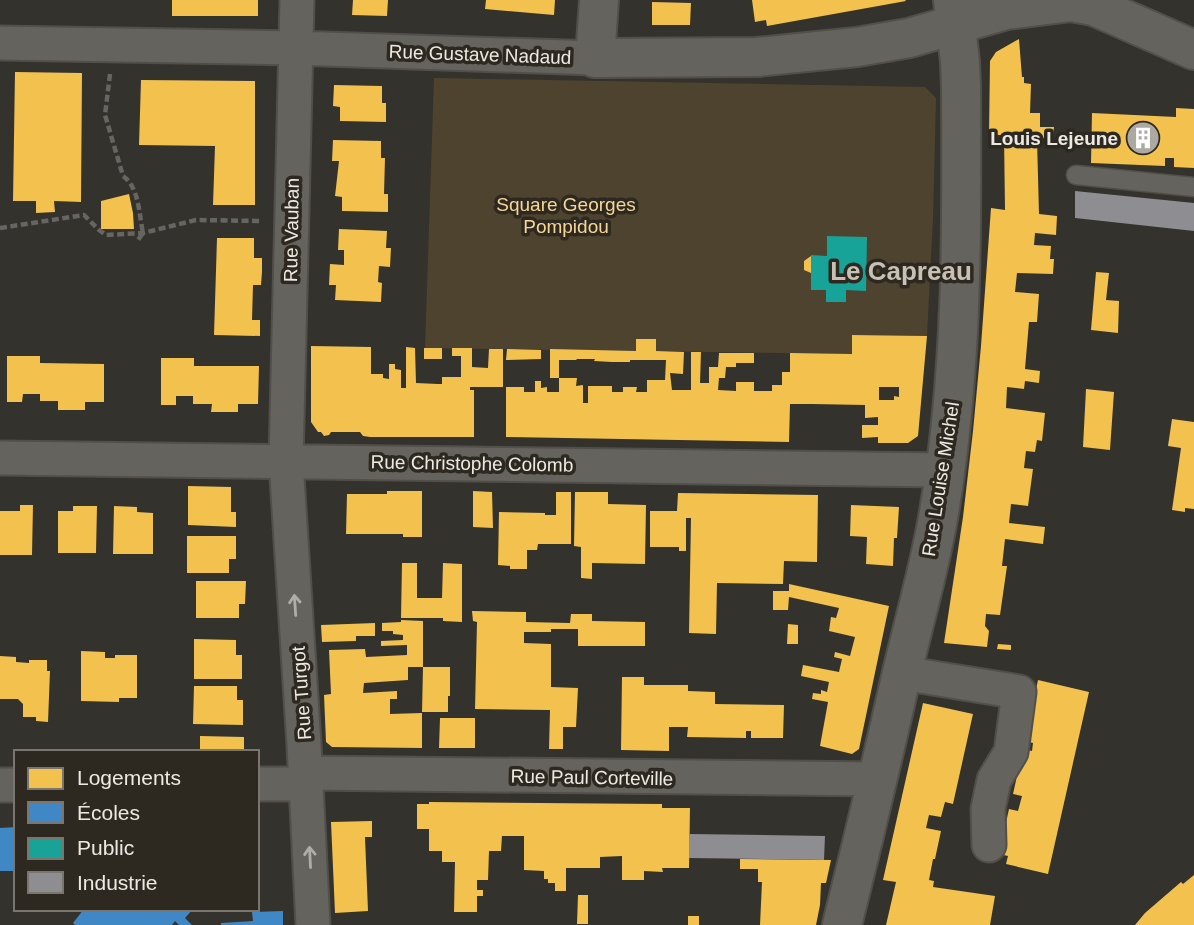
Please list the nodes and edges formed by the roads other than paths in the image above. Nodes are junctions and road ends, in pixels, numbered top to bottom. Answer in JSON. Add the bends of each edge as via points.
{"nodes":[{"id":1,"x":297,"y":0,"type":"edge"},
{"id":2,"x":599,"y":0,"type":"edge"},
{"id":3,"x":955,"y":12,"type":"edge"},
{"id":4,"x":0,"y":43,"type":"edge"},
{"id":5,"x":296,"y":48,"type":"junction"},
{"id":6,"x":1194,"y":50,"type":"edge"},
{"id":7,"x":595,"y":58,"type":"junction"},
{"id":8,"x":1076,"y":175,"type":"dead end"},
{"id":9,"x":1194,"y":187,"type":"edge"},
{"id":10,"x":0,"y":458,"type":"edge"},
{"id":11,"x":286,"y":461,"type":"junction"},
{"id":12,"x":944,"y":470,"type":"junction"},
{"id":13,"x":902,"y":673,"type":"junction"},
{"id":14,"x":306,"y":779,"type":"junction"},
{"id":15,"x":878,"y":779,"type":"junction"},
{"id":16,"x":259,"y":784,"type":"edge"},
{"id":17,"x":989,"y":845,"type":"dead end"},
{"id":18,"x":313,"y":925,"type":"edge"},
{"id":19,"x":842,"y":925,"type":"edge"}],
"edges":[{"from":1,"to":5,"type":"street","name":"Rue Vauban"},
{"from":2,"to":7,"type":"street"},
{"from":3,"to":6,"type":"street","name":"Rue Gustave Nadaud","via":[[1084,3]]},
{"from":3,"to":7,"type":"street","name":"Rue Gustave Nadaud","via":[[909,38],[869,45],[726,58]]},
{"from":3,"to":12,"type":"street","name":"Rue Louise Michel","via":[[961,86],[961,264],[958,347]]},
{"from":4,"to":5,"type":"street","name":"Rue Gustave Nadaud"},
{"from":5,"to":7,"type":"street","name":"Rue Gustave Nadaud"},
{"from":5,"to":11,"type":"street","name":"Rue Vauban"},
{"from":8,"to":9,"type":"lane"},
{"from":10,"to":11,"type":"street","name":"Rue Christophe Colomb"},
{"from":11,"to":12,"type":"street","name":"Rue Christophe Colomb"},
{"from":14,"to":11,"type":"street","name":"Rue Turgot","one_way":true},
{"from":12,"to":13,"type":"street","name":"Rue Louise Michel","via":[[938,518]]},
{"from":13,"to":15,"type":"street","name":"Rue Louise Michel"},
{"from":13,"to":17,"type":"street","via":[[1019,692],[1011,752],[994,780],[988,808]]},
{"from":14,"to":15,"type":"street","name":"Rue Paul Corteville"},
{"from":14,"to":16,"type":"street","name":"Rue Paul Corteville"},
{"from":18,"to":14,"type":"street","name":"Rue Turgot","one_way":true},
{"from":15,"to":19,"type":"street","name":"Rue Louise Michel"}]}
